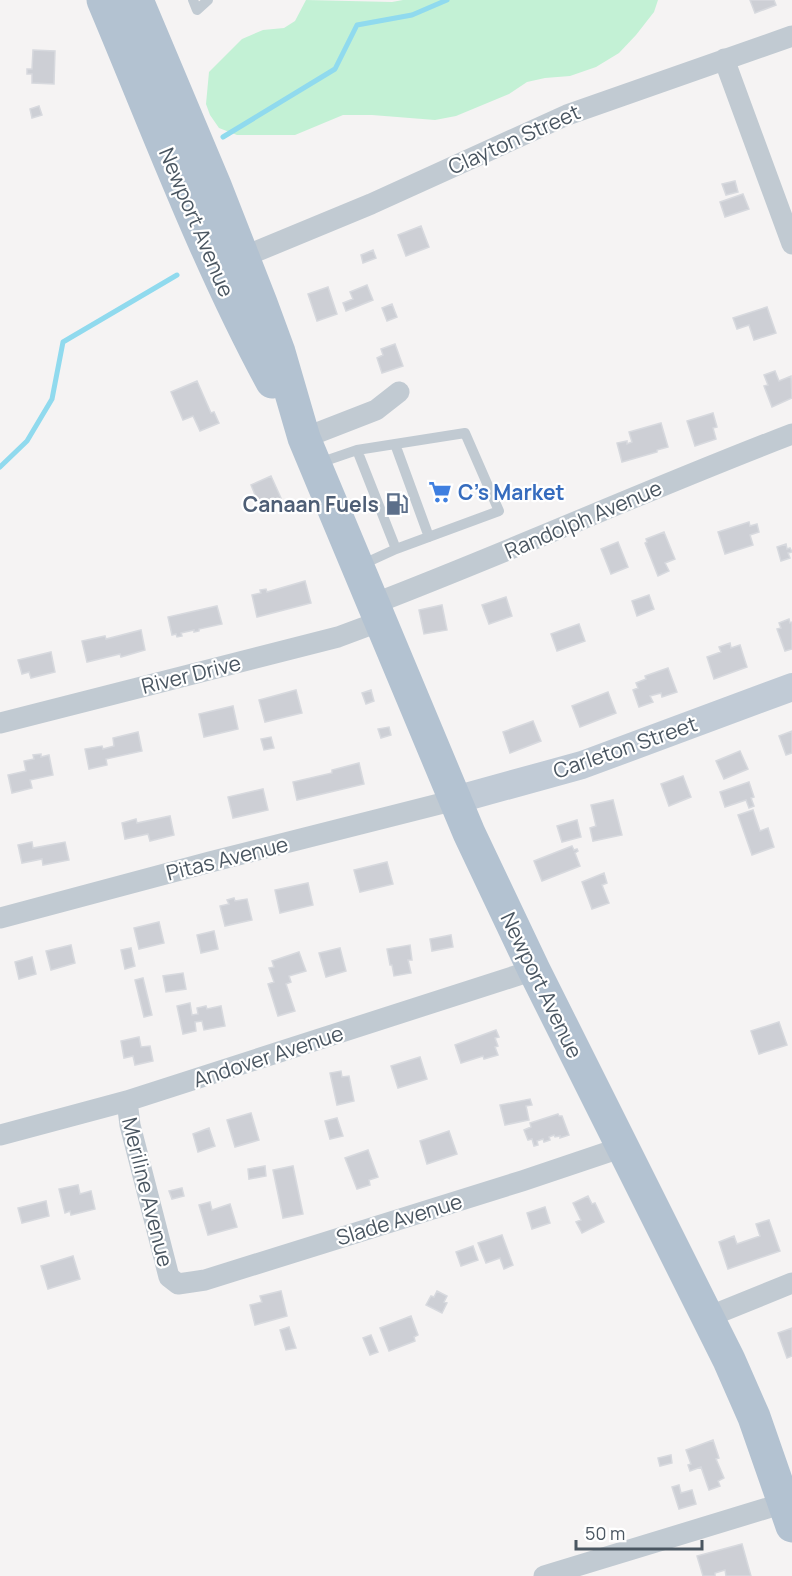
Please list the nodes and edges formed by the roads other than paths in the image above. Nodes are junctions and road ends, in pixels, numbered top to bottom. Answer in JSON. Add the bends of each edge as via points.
{"nodes":[{"id":1,"x":103,"y":0,"type":"edge"},
{"id":2,"x":137,"y":0,"type":"edge"},
{"id":3,"x":193,"y":0,"type":"edge"},
{"id":4,"x":208,"y":0,"type":"edge"},
{"id":5,"x":792,"y":36,"type":"edge"},
{"id":6,"x":724,"y":59,"type":"junction"},
{"id":7,"x":792,"y":244,"type":"edge"},
{"id":8,"x":243,"y":257,"type":"junction"},
{"id":9,"x":399,"y":392,"type":"dead end"},
{"id":10,"x":792,"y":434,"type":"edge"},
{"id":11,"x":395,"y":444,"type":"junction"},
{"id":12,"x":357,"y":450,"type":"junction"},
{"id":13,"x":309,"y":451,"type":"junction"},
{"id":14,"x":429,"y":537,"type":"junction"},
{"id":15,"x":396,"y":549,"type":"junction"},
{"id":16,"x":358,"y":567,"type":"junction"},
{"id":17,"x":377,"y":613,"type":"junction"},
{"id":18,"x":792,"y":687,"type":"edge"},
{"id":19,"x":0,"y":723,"type":"edge"},
{"id":20,"x":455,"y":801,"type":"junction"},
{"id":21,"x":0,"y":918,"type":"edge"},
{"id":22,"x":534,"y":970,"type":"junction"},
{"id":23,"x":127,"y":1101,"type":"junction"},
{"id":24,"x":0,"y":1135,"type":"edge"},
{"id":25,"x":623,"y":1147,"type":"junction"},
{"id":26,"x":172,"y":1282,"type":"joint"},
{"id":27,"x":792,"y":1283,"type":"edge"},
{"id":28,"x":708,"y":1317,"type":"junction"},
{"id":29,"x":788,"y":1514,"type":"edge"},
{"id":30,"x":544,"y":1576,"type":"edge"}],
"edges":[{"from":1,"to":13,"type":"main road","name":"Newport Avenue","via":[[232,302]]},
{"from":2,"to":8,"type":"main road","name":"Newport Avenue"},
{"from":3,"to":4,"type":"lane","via":[[197,10]]},
{"from":5,"to":6,"type":"street","name":"Clayton Street"},
{"from":6,"to":7,"type":"street"},
{"from":6,"to":8,"type":"street","name":"Clayton Street","via":[[558,119]]},
{"from":8,"to":13,"type":"main road","name":"Newport Avenue","via":[[279,352]]},
{"from":9,"to":13,"type":"street"},
{"from":10,"to":17,"type":"street","name":"Randolph Avenue","via":[[474,565]]},
{"from":11,"to":12,"type":"lane"},
{"from":11,"to":14,"type":"lane","via":[[399,471]]},
{"from":11,"to":14,"type":"lane","via":[[465,433],[499,511]]},
{"from":12,"to":13,"type":"lane"},
{"from":12,"to":15,"type":"lane","via":[[375,480]]},
{"from":13,"to":16,"type":"main road","name":"Newport Avenue"},
{"from":14,"to":15,"type":"lane"},
{"from":15,"to":16,"type":"lane"},
{"from":16,"to":17,"type":"main road","name":"Newport Avenue"},
{"from":17,"to":19,"type":"street","name":"River Drive","via":[[338,637]]},
{"from":17,"to":20,"type":"main road","name":"Newport Avenue"},
{"from":18,"to":20,"type":"street","name":"Carleton Street","via":[[582,765]]},
{"from":20,"to":21,"type":"street","name":"Pitas Avenue"},
{"from":20,"to":22,"type":"main road","name":"Newport Avenue"},
{"from":22,"to":23,"type":"street","name":"Andover Avenue"},
{"from":22,"to":25,"type":"main road","name":"Newport Avenue"},
{"from":23,"to":24,"type":"street","name":"Andover Avenue"},
{"from":23,"to":26,"type":"street","name":"Meriline Avenue"},
{"from":25,"to":26,"type":"street","name":"Slade Avenue","via":[[205,1280]]},
{"from":25,"to":28,"type":"main road","name":"Newport Avenue"},
{"from":27,"to":28,"type":"street"},
{"from":28,"to":29,"type":"main road","name":"Newport Avenue","via":[[754,1417]]},
{"from":29,"to":30,"type":"street"}]}
